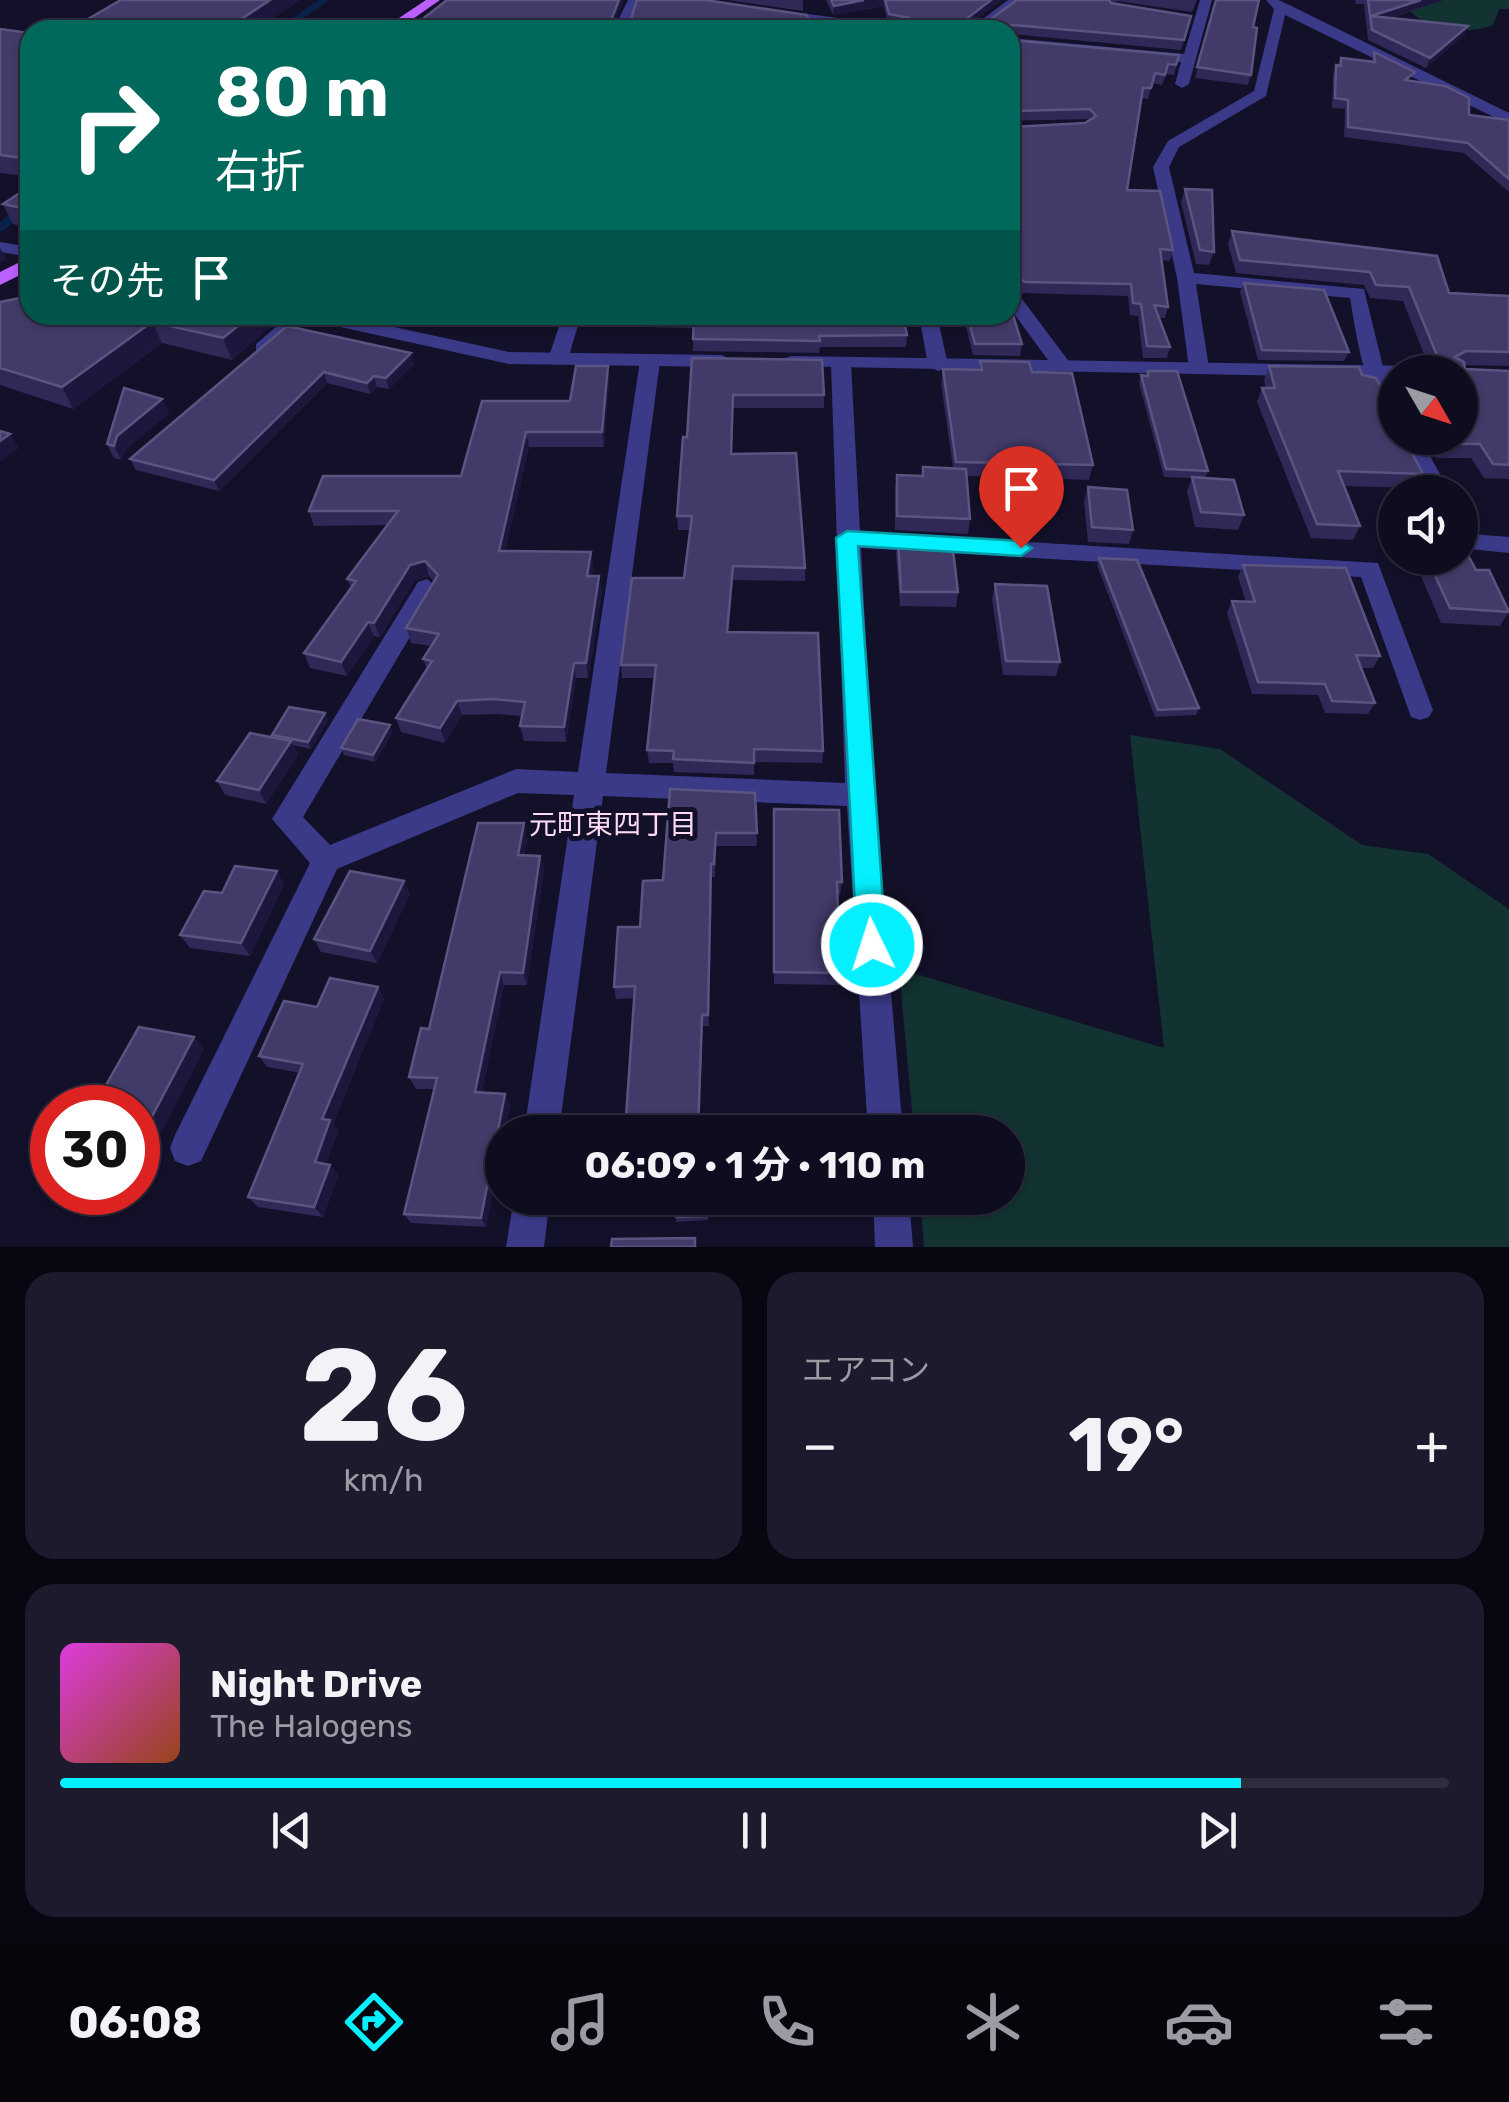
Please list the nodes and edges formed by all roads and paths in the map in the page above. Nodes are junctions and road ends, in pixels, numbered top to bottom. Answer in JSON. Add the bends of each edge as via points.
{"nodes":[{"id":1,"x":434,"y":0,"type":"edge"},
{"id":2,"x":829,"y":0,"type":"edge"},
{"id":3,"x":1016,"y":0,"type":"edge"},
{"id":4,"x":1206,"y":0,"type":"edge"},
{"id":5,"x":1276,"y":4,"type":"edge"},
{"id":6,"x":760,"y":12,"type":"edge"},
{"id":7,"x":1183,"y":18,"type":"edge"},
{"id":8,"x":812,"y":19,"type":"junction"},
{"id":9,"x":403,"y":20,"type":"edge"},
{"id":10,"x":820,"y":20,"type":"edge"},
{"id":11,"x":989,"y":20,"type":"edge"},
{"id":12,"x":1199,"y":20,"type":"junction"},
{"id":13,"x":1020,"y":43,"type":"edge"},
{"id":14,"x":1189,"y":59,"type":"junction"},
{"id":15,"x":1182,"y":84,"type":"dead end"},
{"id":16,"x":1509,"y":119,"type":"edge"},
{"id":17,"x":1186,"y":278,"type":"junction"},
{"id":18,"x":1020,"y":309,"type":"edge"},
{"id":19,"x":289,"y":325,"type":"edge"},
{"id":20,"x":355,"y":325,"type":"edge"},
{"id":21,"x":569,"y":325,"type":"edge"},
{"id":22,"x":930,"y":325,"type":"edge"},
{"id":23,"x":558,"y":359,"type":"junction"},
{"id":24,"x":650,"y":361,"type":"junction"},
{"id":25,"x":840,"y":363,"type":"junction"},
{"id":26,"x":938,"y":365,"type":"junction"},
{"id":27,"x":241,"y":367,"type":"edge"},
{"id":28,"x":1063,"y":367,"type":"junction"},
{"id":29,"x":1199,"y":368,"type":"junction"},
{"id":30,"x":1374,"y":371,"type":"junction"},
{"id":31,"x":1378,"y":371,"type":"edge"},
{"id":32,"x":1378,"y":378,"type":"edge"},
{"id":33,"x":847,"y":538,"type":"junction"},
{"id":34,"x":1478,"y":542,"type":"edge"},
{"id":35,"x":1509,"y":545,"type":"edge"},
{"id":36,"x":427,"y":588,"type":"edge"},
{"id":37,"x":1420,"y":710,"type":"dead end"},
{"id":38,"x":590,"y":786,"type":"junction"},
{"id":39,"x":860,"y":794,"type":"junction"},
{"id":40,"x":326,"y":860,"type":"junction"},
{"id":41,"x":543,"y":1115,"type":"edge"},
{"id":42,"x":885,"y":1115,"type":"edge"},
{"id":43,"x":188,"y":1148,"type":"dead end"},
{"id":44,"x":530,"y":1215,"type":"edge"},
{"id":45,"x":891,"y":1215,"type":"edge"},
{"id":46,"x":525,"y":1247,"type":"edge"},
{"id":47,"x":894,"y":1247,"type":"edge"}],
"edges":[{"from":1,"to":9,"type":"main road"},
{"from":2,"to":8,"type":"street"},
{"from":3,"to":11,"type":"street"},
{"from":4,"to":12,"type":"street"},
{"from":5,"to":16,"type":"street"},
{"from":5,"to":17,"type":"street","via":[[1261,93],[1173,144],[1161,167]]},
{"from":6,"to":8,"type":"street"},
{"from":7,"to":12,"type":"street"},
{"from":8,"to":10,"type":"street"},
{"from":12,"to":14,"type":"street"},
{"from":13,"to":14,"type":"street"},
{"from":14,"to":15,"type":"street"},
{"from":17,"to":29,"type":"street"},
{"from":17,"to":30,"type":"street","via":[[1358,293]]},
{"from":18,"to":28,"type":"street"},
{"from":19,"to":27,"type":"street"},
{"from":20,"to":23,"type":"street","via":[[470,352]]},
{"from":21,"to":23,"type":"street"},
{"from":22,"to":26,"type":"street"},
{"from":23,"to":24,"type":"street"},
{"from":24,"to":25,"type":"street"},
{"from":24,"to":38,"type":"street"},
{"from":25,"to":26,"type":"street"},
{"from":25,"to":33,"type":"street"},
{"from":26,"to":28,"type":"street"},
{"from":28,"to":29,"type":"street"},
{"from":29,"to":30,"type":"street"},
{"from":30,"to":31,"type":"street"},
{"from":30,"to":32,"type":"street"},
{"from":33,"to":37,"type":"street","via":[[1370,569]]},
{"from":33,"to":39,"type":"street"},
{"from":34,"to":35,"type":"street"},
{"from":36,"to":40,"type":"street","via":[[286,819]]},
{"from":38,"to":39,"type":"street"},
{"from":38,"to":40,"type":"street","via":[[516,781]]},
{"from":38,"to":41,"type":"street"},
{"from":39,"to":42,"type":"street"},
{"from":40,"to":43,"type":"street"},
{"from":44,"to":46,"type":"street"},
{"from":45,"to":47,"type":"street"}]}
